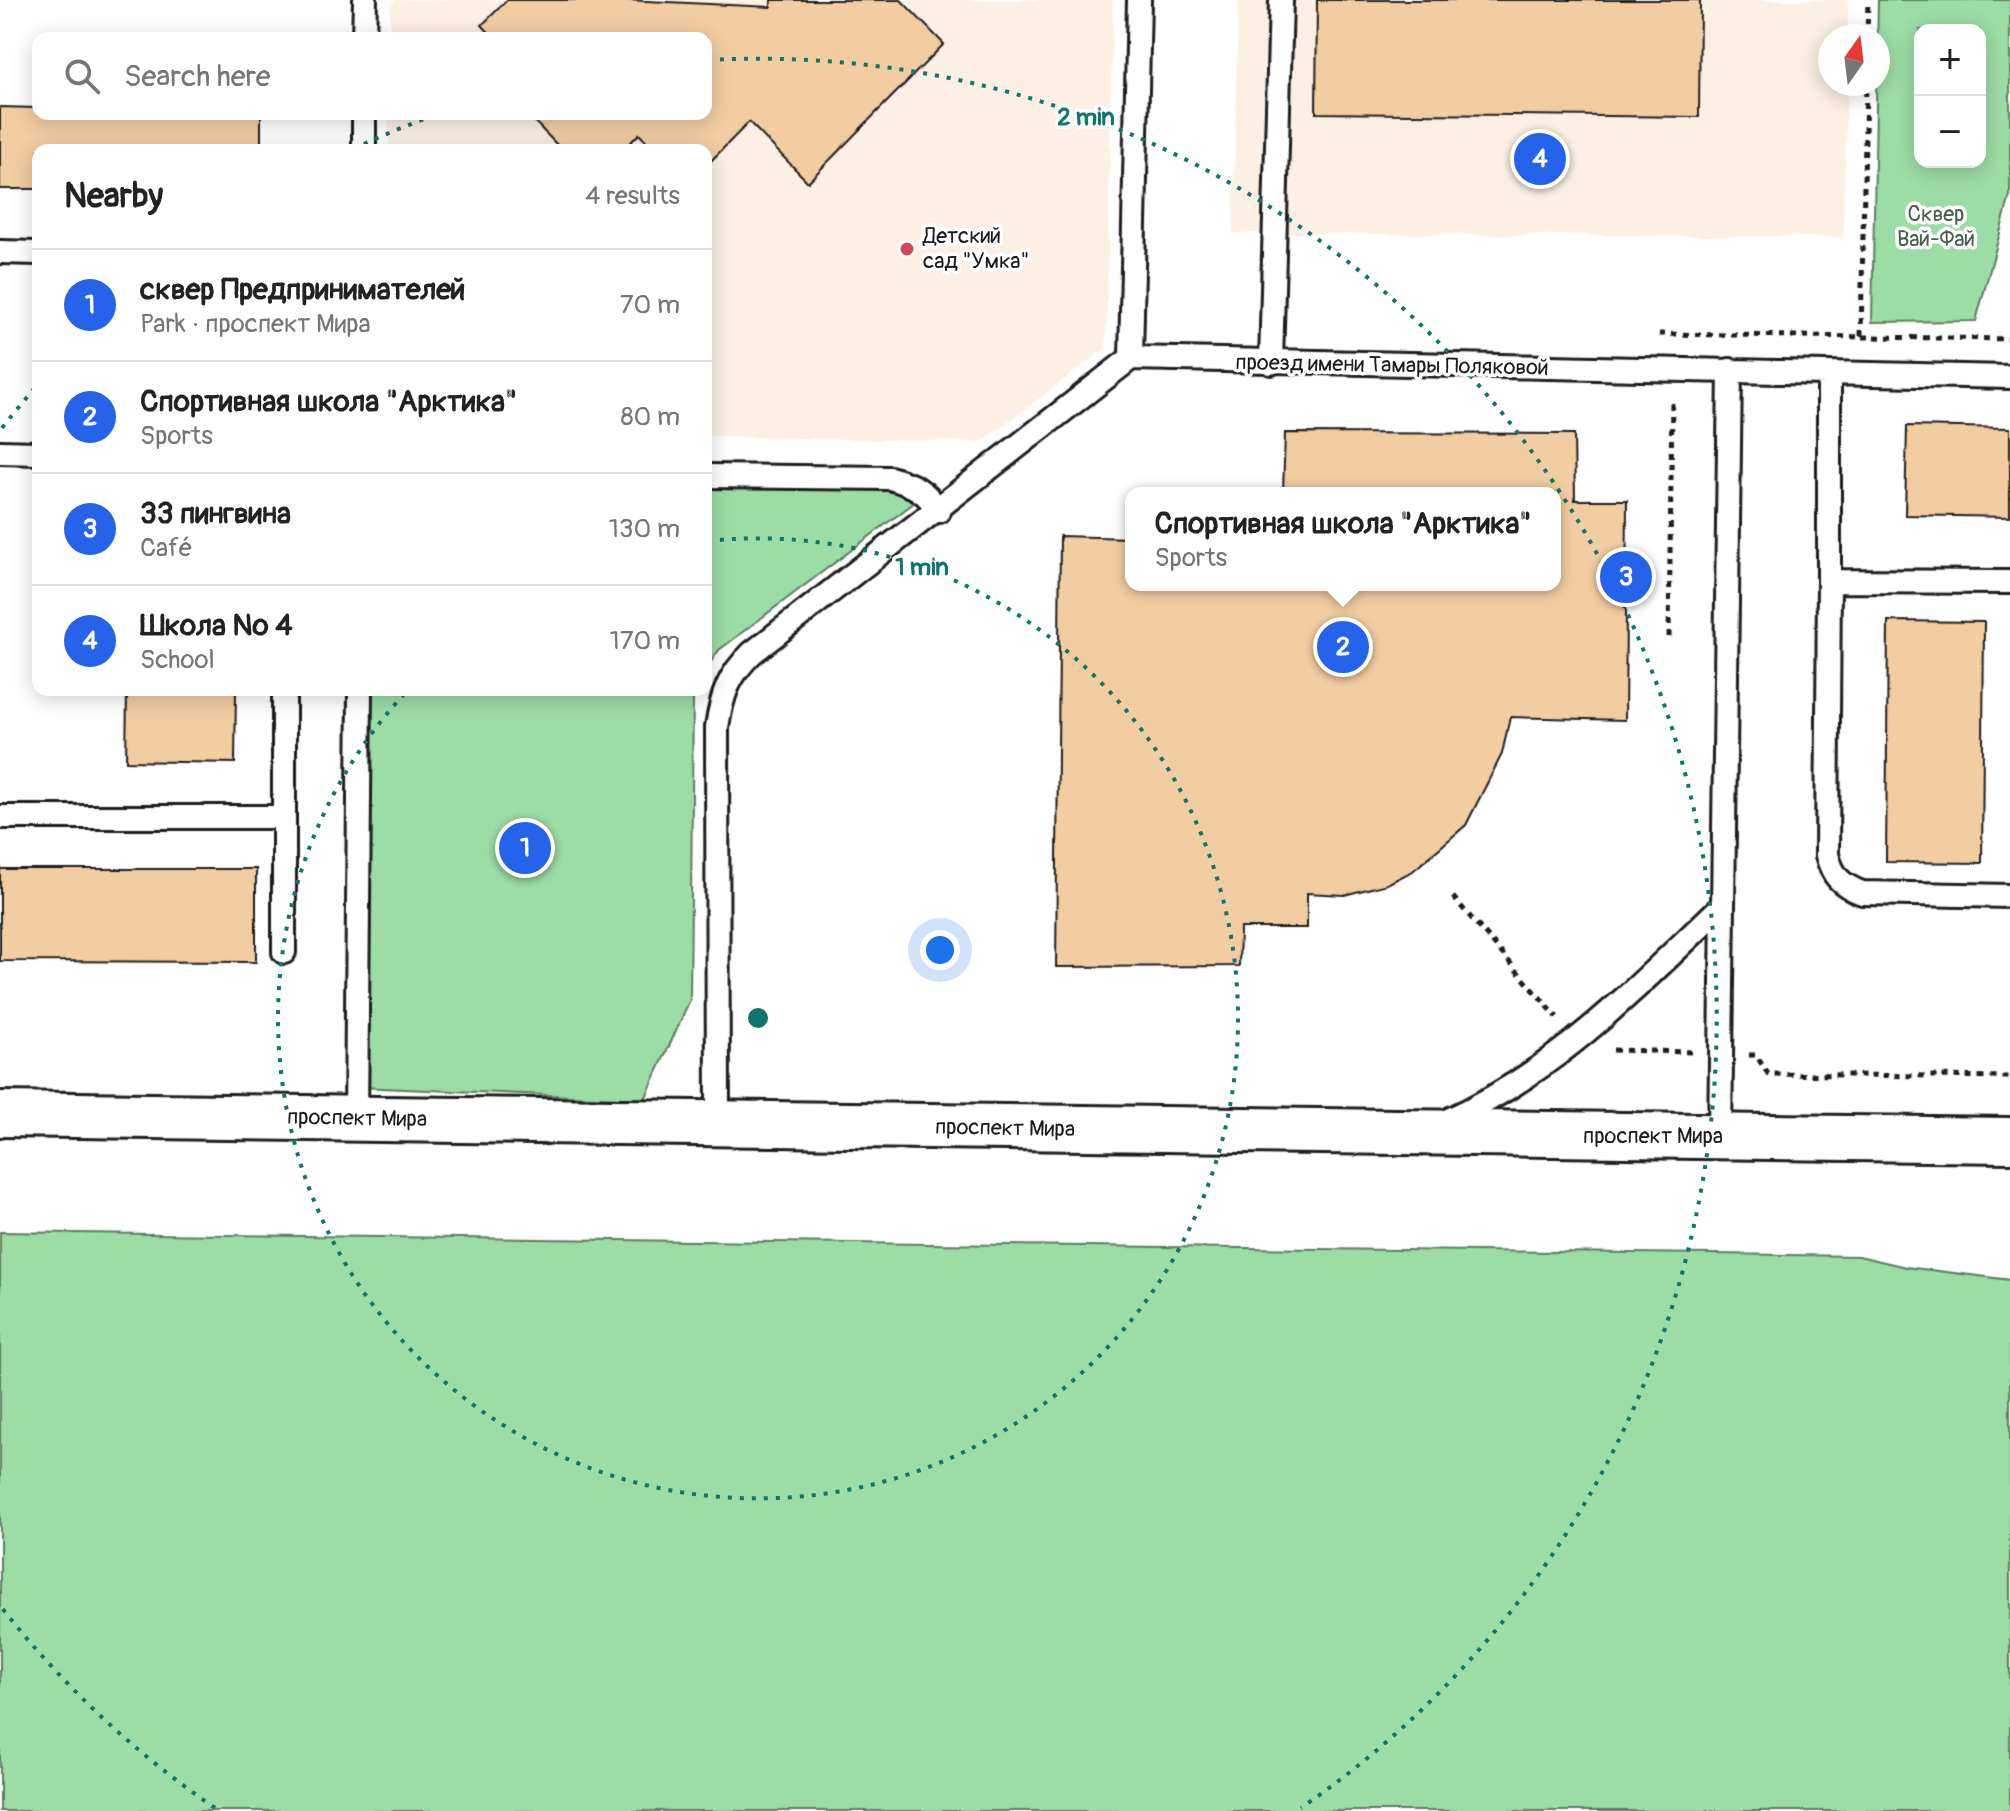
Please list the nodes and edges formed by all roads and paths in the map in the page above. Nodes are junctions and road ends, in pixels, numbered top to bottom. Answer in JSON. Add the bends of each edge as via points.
{"nodes":[{"id":1,"x":365,"y":0,"type":"edge"},
{"id":2,"x":1139,"y":0,"type":"edge"},
{"id":3,"x":1281,"y":0,"type":"edge"},
{"id":4,"x":1868,"y":0,"type":"edge"},
{"id":5,"x":1867,"y":24,"type":"edge"},
{"id":6,"x":364,"y":32,"type":"edge"},
{"id":7,"x":1866,"y":96,"type":"edge"},
{"id":8,"x":364,"y":120,"type":"edge"},
{"id":9,"x":364,"y":144,"type":"edge"},
{"id":10,"x":0,"y":252,"type":"edge"},
{"id":11,"x":32,"y":253,"type":"edge"},
{"id":12,"x":1657,"y":334,"type":"dead end"},
{"id":13,"x":1672,"y":335,"type":"junction"},
{"id":14,"x":1861,"y":336,"type":"junction"},
{"id":15,"x":2010,"y":339,"type":"edge"},
{"id":16,"x":1131,"y":358,"type":"junction"},
{"id":17,"x":1271,"y":363,"type":"junction"},
{"id":18,"x":1672,"y":369,"type":"junction"},
{"id":19,"x":1730,"y":370,"type":"junction"},
{"id":20,"x":1829,"y":373,"type":"junction"},
{"id":21,"x":2010,"y":377,"type":"edge"},
{"id":22,"x":0,"y":452,"type":"edge"},
{"id":23,"x":32,"y":453,"type":"edge"},
{"id":24,"x":712,"y":476,"type":"edge"},
{"id":25,"x":939,"y":511,"type":"junction"},
{"id":26,"x":1829,"y":581,"type":"junction"},
{"id":27,"x":2010,"y":582,"type":"edge"},
{"id":28,"x":1669,"y":637,"type":"dead end"},
{"id":29,"x":284,"y":696,"type":"edge"},
{"id":30,"x":360,"y":696,"type":"edge"},
{"id":31,"x":0,"y":817,"type":"edge"},
{"id":32,"x":284,"y":817,"type":"junction"},
{"id":33,"x":2010,"y":896,"type":"edge"},
{"id":34,"x":1723,"y":905,"type":"junction"},
{"id":35,"x":284,"y":952,"type":"dead end"},
{"id":36,"x":0,"y":1114,"type":"edge"},
{"id":37,"x":356,"y":1118,"type":"junction"},
{"id":38,"x":718,"y":1123,"type":"junction"},
{"id":39,"x":1417,"y":1134,"type":"junction"},
{"id":40,"x":1720,"y":1136,"type":"junction"},
{"id":41,"x":2010,"y":1140,"type":"edge"}],
"edges":[{"from":1,"to":6,"type":"lane"},
{"from":2,"to":16,"type":"lane"},
{"from":3,"to":17,"type":"lane"},
{"from":4,"to":5,"type":"path"},
{"from":7,"to":14,"type":"path"},
{"from":8,"to":9,"type":"lane"},
{"from":10,"to":11,"type":"lane"},
{"from":12,"to":13,"type":"path"},
{"from":13,"to":14,"type":"path"},
{"from":13,"to":18,"type":"path"},
{"from":14,"to":15,"type":"path"},
{"from":16,"to":17,"type":"lane","name":"проезд имени Тамары Поляковой"},
{"from":16,"to":25,"type":"lane"},
{"from":17,"to":18,"type":"lane","name":"проезд имени Тамары Поляковой"},
{"from":18,"to":19,"type":"lane","name":"проезд имени Тамары Поляковой"},
{"from":18,"to":28,"type":"path"},
{"from":19,"to":20,"type":"lane","name":"проезд имени Тамары Поляковой"},
{"from":19,"to":34,"type":"lane"},
{"from":20,"to":21,"type":"lane","name":"проезд имени Тамары Поляковой"},
{"from":20,"to":26,"type":"lane"},
{"from":22,"to":23,"type":"lane"},
{"from":24,"to":25,"type":"lane","via":[[890,478],[914,484]]},
{"from":25,"to":38,"type":"lane","via":[[752,653],[722,692],[717,727]]},
{"from":26,"to":27,"type":"lane"},
{"from":26,"to":33,"type":"lane","via":[[1827,855],[1832,873],[1844,887],[1862,893]]},
{"from":29,"to":32,"type":"lane"},
{"from":30,"to":37,"type":"lane"},
{"from":31,"to":32,"type":"lane"},
{"from":32,"to":35,"type":"lane"},
{"from":34,"to":39,"type":"lane","via":[[1578,1041],[1533,1075]]},
{"from":34,"to":40,"type":"lane"},
{"from":36,"to":37,"type":"main road","name":"проспект Мира"},
{"from":37,"to":38,"type":"main road","name":"проспект Мира"},
{"from":38,"to":39,"type":"main road","name":"проспект Мира"},
{"from":39,"to":40,"type":"main road","name":"проспект Мира"},
{"from":40,"to":41,"type":"main road","name":"проспект Мира"}]}
